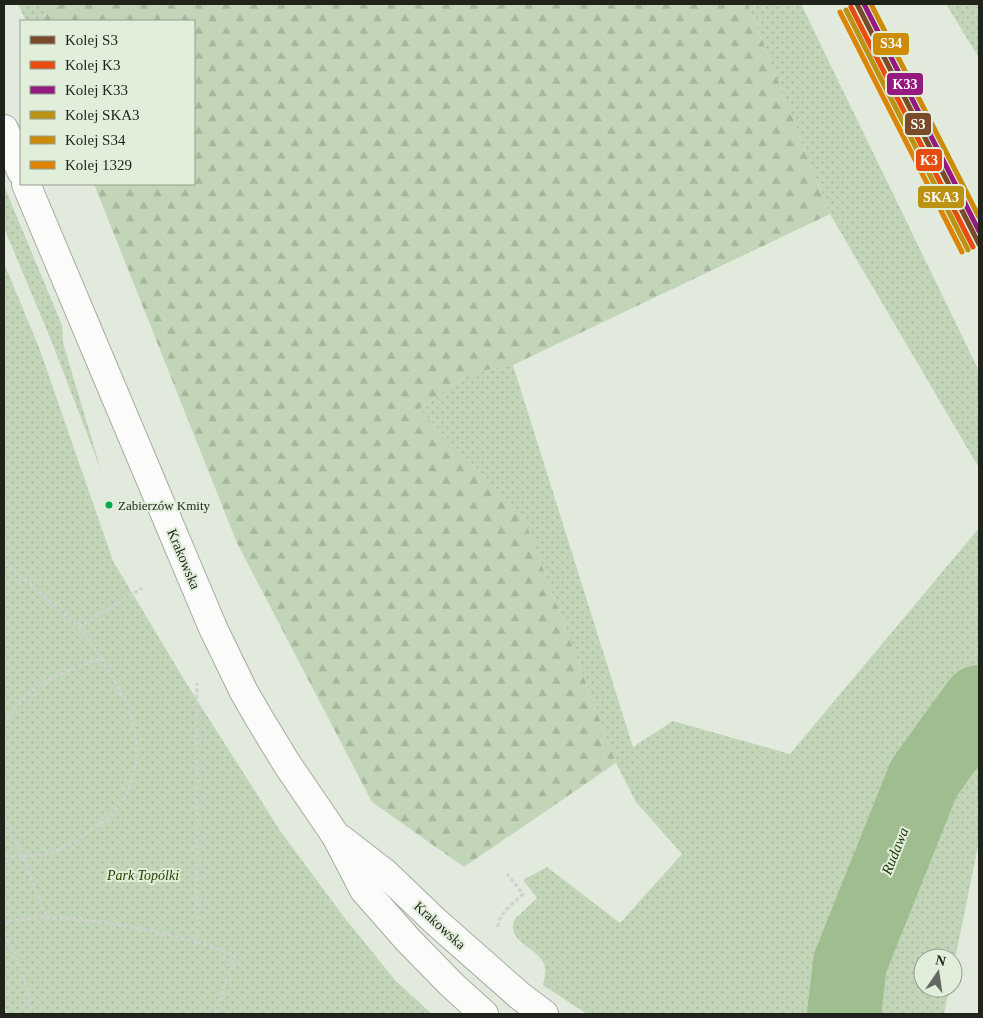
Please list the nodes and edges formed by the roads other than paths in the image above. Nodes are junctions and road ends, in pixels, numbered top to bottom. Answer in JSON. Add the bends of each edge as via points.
{"nodes":[{"id":1,"x":4,"y":129,"type":"edge"},
{"id":2,"x":20,"y":169,"type":"edge"},
{"id":3,"x":26,"y":185,"type":"edge"},
{"id":4,"x":336,"y":836,"type":"junction"},
{"id":5,"x":484,"y":1014,"type":"edge"},
{"id":6,"x":544,"y":1014,"type":"edge"}],
"edges":[{"from":1,"to":2,"type":"main road"},
{"from":3,"to":4,"type":"main road","name":"Krakowska","via":[[244,692],[287,764]]},
{"from":4,"to":5,"type":"main road","name":"Krakowska","via":[[364,890],[408,940]]},
{"from":4,"to":6,"type":"main road","name":"Krakowska","via":[[385,873],[435,921]]}]}
